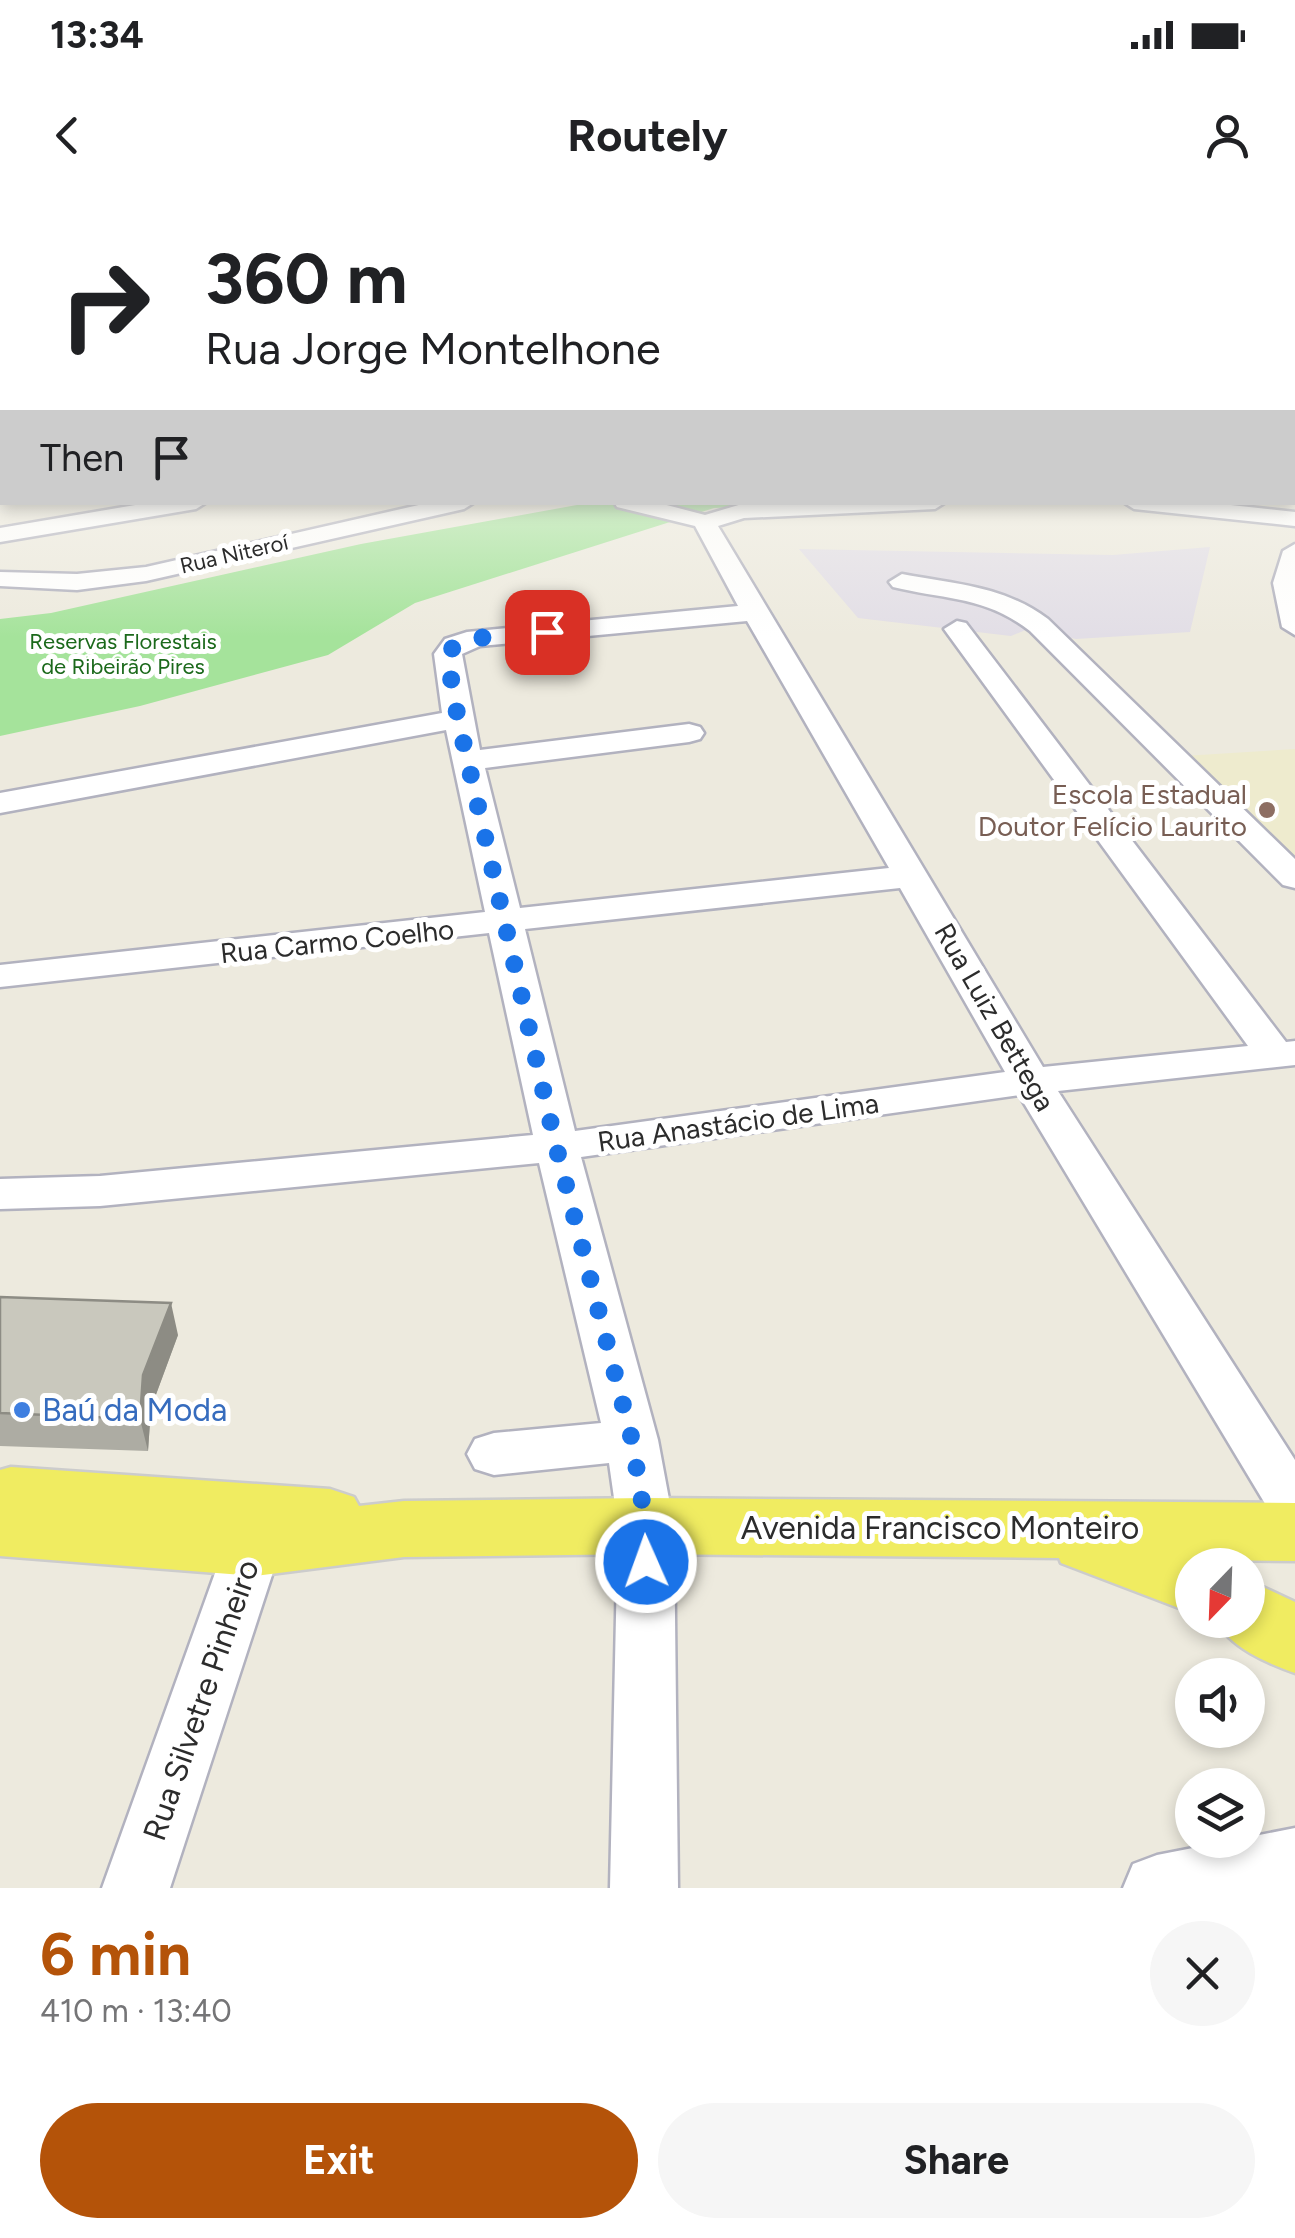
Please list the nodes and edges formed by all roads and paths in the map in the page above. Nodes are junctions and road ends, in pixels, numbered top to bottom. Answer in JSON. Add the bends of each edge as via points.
{"nodes":[{"id":1,"x":178,"y":505,"type":"edge"},
{"id":2,"x":343,"y":505,"type":"edge"},
{"id":3,"x":450,"y":505,"type":"edge"},
{"id":4,"x":637,"y":505,"type":"edge"},
{"id":5,"x":871,"y":505,"type":"edge"},
{"id":6,"x":1162,"y":505,"type":"edge"},
{"id":7,"x":1295,"y":519,"type":"edge"},
{"id":8,"x":370,"y":522,"type":"junction"},
{"id":9,"x":706,"y":522,"type":"junction"},
{"id":10,"x":0,"y":535,"type":"edge"},
{"id":11,"x":1295,"y":551,"type":"edge"},
{"id":12,"x":0,"y":579,"type":"edge"},
{"id":13,"x":902,"y":582,"type":"dead end"},
{"id":14,"x":758,"y":612,"type":"junction"},
{"id":15,"x":1295,"y":628,"type":"edge"},
{"id":16,"x":956,"y":629,"type":"dead end"},
{"id":17,"x":458,"y":719,"type":"junction"},
{"id":18,"x":689,"y":733,"type":"dead end"},
{"id":19,"x":469,"y":761,"type":"junction"},
{"id":20,"x":0,"y":803,"type":"edge"},
{"id":21,"x":913,"y":876,"type":"junction"},
{"id":22,"x":1295,"y":878,"type":"edge"},
{"id":23,"x":506,"y":923,"type":"junction"},
{"id":24,"x":0,"y":976,"type":"edge"},
{"id":25,"x":1285,"y":1054,"type":"edge"},
{"id":26,"x":1031,"y":1081,"type":"junction"},
{"id":27,"x":556,"y":1146,"type":"junction"},
{"id":28,"x":0,"y":1194,"type":"edge"},
{"id":29,"x":632,"y":1440,"type":"junction"},
{"id":30,"x":494,"y":1454,"type":"dead end"},
{"id":31,"x":0,"y":1493,"type":"edge"},
{"id":32,"x":1295,"y":1506,"type":"edge"},
{"id":33,"x":646,"y":1526,"type":"junction"},
{"id":34,"x":0,"y":1528,"type":"edge"},
{"id":35,"x":1044,"y":1528,"type":"junction"},
{"id":36,"x":260,"y":1530,"type":"junction"},
{"id":37,"x":1295,"y":1532,"type":"edge"},
{"id":38,"x":1175,"y":1577,"type":"edge"},
{"id":39,"x":1265,"y":1622,"type":"edge"},
{"id":40,"x":1295,"y":1641,"type":"edge"},
{"id":41,"x":1295,"y":1860,"type":"edge"},
{"id":42,"x":136,"y":1888,"type":"edge"},
{"id":43,"x":644,"y":1888,"type":"edge"},
{"id":44,"x":1157,"y":1888,"type":"edge"}],
"edges":[{"from":1,"to":10,"type":"street"},
{"from":2,"to":8,"type":"street"},
{"from":3,"to":8,"type":"street","name":"Rua Niteroí"},
{"from":4,"to":9,"type":"street"},
{"from":5,"to":9,"type":"street","via":[[742,511]]},
{"from":6,"to":7,"type":"street"},
{"from":8,"to":12,"type":"street","name":"Rua Niteroí","via":[[129,577]]},
{"from":9,"to":14,"type":"street","name":"Rua Luiz Bettega"},
{"from":11,"to":15,"type":"street","via":[[1286,583]]},
{"from":13,"to":22,"type":"street","via":[[1014,606]]},
{"from":14,"to":17,"type":"street","via":[[455,645],[448,661]]},
{"from":14,"to":21,"type":"street","name":"Rua Luiz Bettega"},
{"from":16,"to":25,"type":"street"},
{"from":17,"to":19,"type":"street"},
{"from":17,"to":20,"type":"street","via":[[321,743],[303,763],[268,774]]},
{"from":18,"to":19,"type":"street"},
{"from":19,"to":23,"type":"street"},
{"from":21,"to":23,"type":"street","name":"Rua Carmo Coelho"},
{"from":21,"to":26,"type":"street","name":"Rua Luiz Bettega"},
{"from":23,"to":24,"type":"street","name":"Rua Carmo Coelho"},
{"from":23,"to":27,"type":"street"},
{"from":25,"to":26,"type":"street","name":"Rua Anastácio de Lima"},
{"from":26,"to":27,"type":"street","name":"Rua Anastácio de Lima"},
{"from":26,"to":32,"type":"street","name":"Rua Luiz Bettega"},
{"from":27,"to":28,"type":"street","name":"Rua Anastácio de Lima","via":[[100,1191]]},
{"from":27,"to":29,"type":"street"},
{"from":29,"to":30,"type":"street"},
{"from":29,"to":33,"type":"street"},
{"from":31,"to":36,"type":"main road","name":"Avenida Francisco Monteiro"},
{"from":33,"to":35,"type":"main road","name":"Avenida Francisco Monteiro"},
{"from":33,"to":36,"type":"main road","name":"Avenida Francisco Monteiro"},
{"from":33,"to":43,"type":"street"},
{"from":34,"to":36,"type":"main road","name":"Avenida Francisco Monteiro"},
{"from":35,"to":37,"type":"main road","name":"Avenida Francisco Monteiro"},
{"from":35,"to":38,"type":"main road"},
{"from":36,"to":42,"type":"street","name":"Rua Silvetre Pinheiro"},
{"from":39,"to":40,"type":"main road"},
{"from":41,"to":44,"type":"street"}]}
